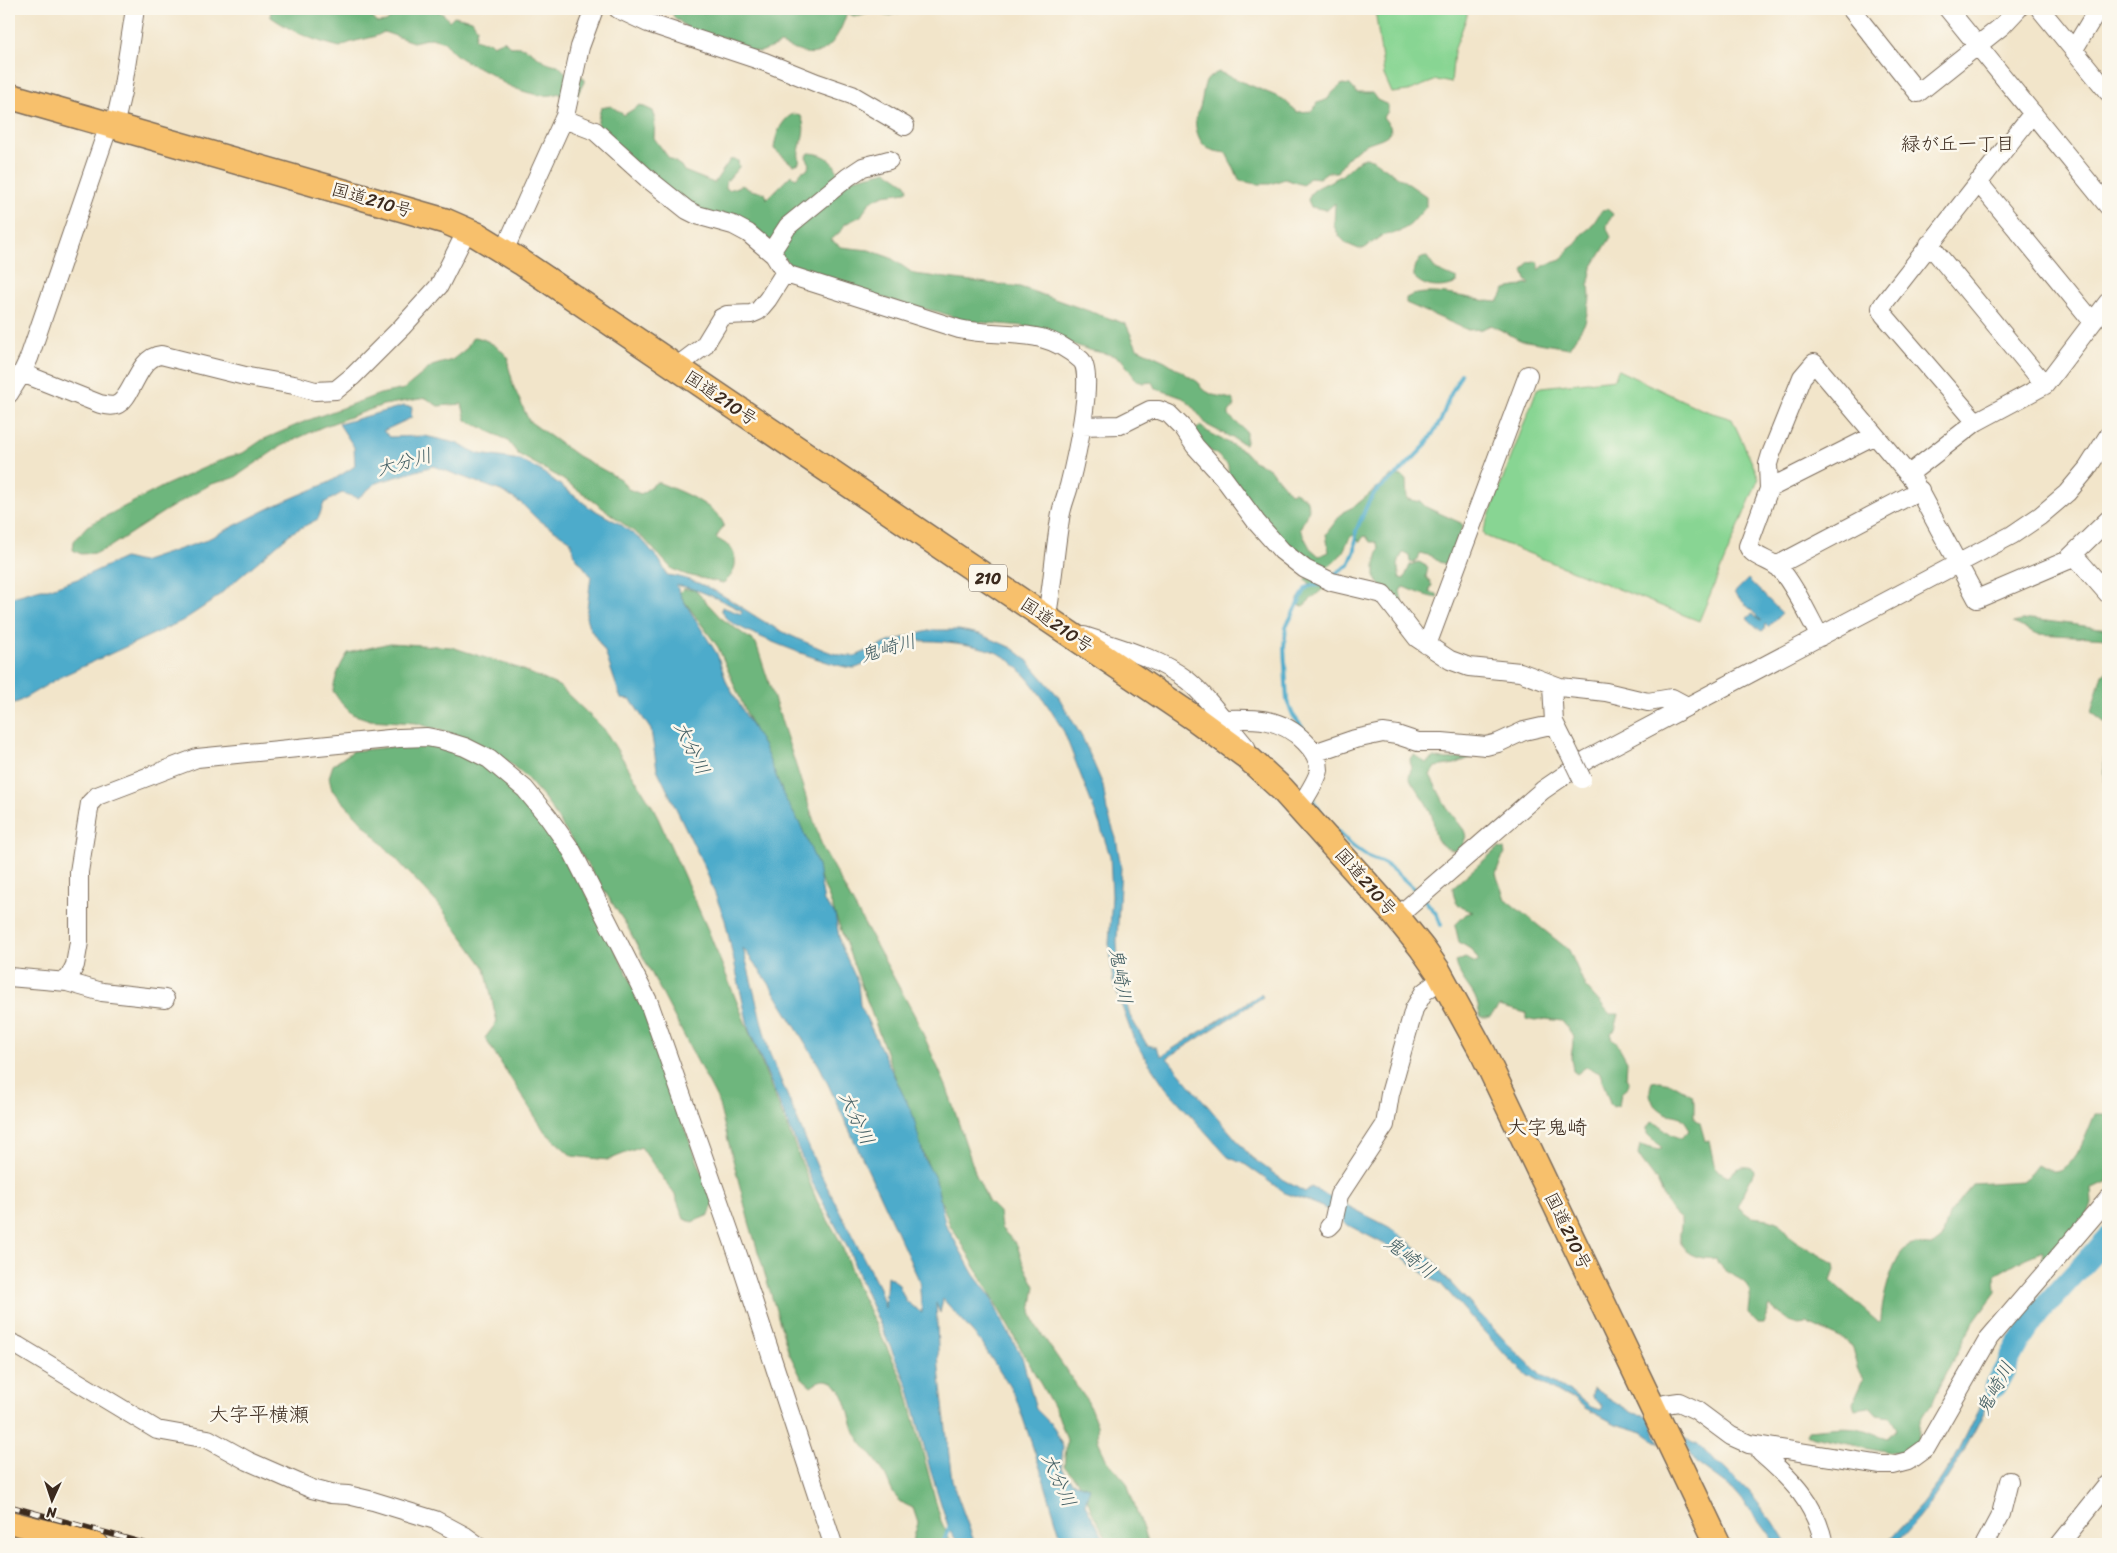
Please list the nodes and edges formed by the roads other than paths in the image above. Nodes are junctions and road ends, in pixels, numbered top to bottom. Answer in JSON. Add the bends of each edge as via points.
{"nodes":[{"id":1,"x":135,"y":9,"type":"edge"},
{"id":2,"x":594,"y":9,"type":"edge"},
{"id":3,"x":618,"y":9,"type":"edge"},
{"id":4,"x":1851,"y":9,"type":"edge"},
{"id":5,"x":1948,"y":9,"type":"edge"},
{"id":6,"x":2018,"y":9,"type":"edge"},
{"id":7,"x":2040,"y":9,"type":"edge"},
{"id":8,"x":2098,"y":9,"type":"edge"},
{"id":9,"x":1977,"y":45,"type":"junction"},
{"id":10,"x":2074,"y":49,"type":"junction"},
{"id":11,"x":2108,"y":92,"type":"edge"},
{"id":12,"x":9,"y":96,"type":"edge"},
{"id":13,"x":2033,"y":113,"type":"junction"},
{"id":14,"x":564,"y":119,"type":"junction"},
{"id":15,"x":112,"y":126,"type":"junction"},
{"id":16,"x":905,"y":126,"type":"dead end"},
{"id":17,"x":890,"y":160,"type":"dead end"},
{"id":18,"x":1978,"y":182,"type":"junction"},
{"id":19,"x":2108,"y":206,"type":"edge"},
{"id":20,"x":467,"y":230,"type":"junction"},
{"id":21,"x":1929,"y":244,"type":"junction"},
{"id":22,"x":504,"y":251,"type":"junction"},
{"id":23,"x":771,"y":252,"type":"junction"},
{"id":24,"x":785,"y":272,"type":"junction"},
{"id":25,"x":2108,"y":302,"type":"edge"},
{"id":26,"x":2093,"y":322,"type":"junction"},
{"id":27,"x":676,"y":367,"type":"junction"},
{"id":28,"x":22,"y":374,"type":"junction"},
{"id":29,"x":1528,"y":375,"type":"dead end"},
{"id":30,"x":2045,"y":384,"type":"junction"},
{"id":31,"x":9,"y":394,"type":"edge"},
{"id":32,"x":1976,"y":422,"type":"junction"},
{"id":33,"x":1082,"y":426,"type":"junction"},
{"id":34,"x":1875,"y":434,"type":"junction"},
{"id":35,"x":2108,"y":436,"type":"edge"},
{"id":36,"x":1909,"y":474,"type":"junction"},
{"id":37,"x":1770,"y":488,"type":"junction"},
{"id":38,"x":1920,"y":490,"type":"junction"},
{"id":39,"x":2108,"y":520,"type":"edge"},
{"id":40,"x":2073,"y":554,"type":"junction"},
{"id":41,"x":1959,"y":565,"type":"junction"},
{"id":42,"x":1776,"y":566,"type":"junction"},
{"id":43,"x":2108,"y":594,"type":"edge"},
{"id":44,"x":1053,"y":623,"type":"junction"},
{"id":45,"x":1820,"y":637,"type":"junction"},
{"id":46,"x":1427,"y":646,"type":"junction"},
{"id":47,"x":1552,"y":685,"type":"junction"},
{"id":48,"x":1687,"y":706,"type":"junction"},
{"id":49,"x":1222,"y":718,"type":"junction"},
{"id":50,"x":1555,"y":724,"type":"junction"},
{"id":51,"x":1314,"y":753,"type":"junction"},
{"id":52,"x":1582,"y":779,"type":"dead end"},
{"id":53,"x":1282,"y":789,"type":"junction"},
{"id":54,"x":1299,"y":808,"type":"junction"},
{"id":55,"x":1397,"y":917,"type":"junction"},
{"id":56,"x":9,"y":977,"type":"edge"},
{"id":57,"x":1443,"y":978,"type":"junction"},
{"id":58,"x":67,"y":982,"type":"junction"},
{"id":59,"x":165,"y":999,"type":"dead end"},
{"id":60,"x":2108,"y":1199,"type":"edge"},
{"id":61,"x":1331,"y":1225,"type":"dead end"},
{"id":62,"x":9,"y":1342,"type":"edge"},
{"id":63,"x":1656,"y":1415,"type":"junction"},
{"id":64,"x":1761,"y":1447,"type":"junction"},
{"id":65,"x":2009,"y":1481,"type":"dead end"},
{"id":66,"x":2108,"y":1484,"type":"edge"},
{"id":67,"x":9,"y":1522,"type":"edge"},
{"id":68,"x":97,"y":1544,"type":"edge"},
{"id":69,"x":476,"y":1544,"type":"edge"},
{"id":70,"x":832,"y":1544,"type":"edge"},
{"id":71,"x":1718,"y":1544,"type":"edge"},
{"id":72,"x":1824,"y":1544,"type":"edge"},
{"id":73,"x":1985,"y":1544,"type":"edge"},
{"id":74,"x":2060,"y":1544,"type":"edge"}],
"edges":[{"from":1,"to":15,"type":"street","via":[[122,92]]},
{"from":2,"to":14,"type":"street","via":[[580,47]]},
{"from":3,"to":16,"type":"street","via":[[648,23],[852,95]]},
{"from":4,"to":9,"type":"street","via":[[1918,93]]},
{"from":5,"to":9,"type":"street"},
{"from":6,"to":9,"type":"street"},
{"from":7,"to":10,"type":"street"},
{"from":8,"to":10,"type":"street"},
{"from":9,"to":13,"type":"street"},
{"from":10,"to":11,"type":"street"},
{"from":12,"to":15,"type":"highway","name":"国道210号","number":"210"},
{"from":13,"to":18,"type":"street"},
{"from":13,"to":19,"type":"street"},
{"from":14,"to":22,"type":"street"},
{"from":14,"to":23,"type":"street","via":[[595,131],[686,210],[742,229]]},
{"from":15,"to":20,"type":"highway","name":"国道210号","number":"210"},
{"from":15,"to":28,"type":"street"},
{"from":17,"to":23,"type":"street","via":[[863,167],[848,176],[800,214]]},
{"from":18,"to":21,"type":"street"},
{"from":18,"to":26,"type":"street"},
{"from":20,"to":22,"type":"highway","name":"国道210号","number":"210"},
{"from":20,"to":28,"type":"street","via":[[439,286],[402,328],[336,390],[314,391],[161,354],[143,366],[121,402],[113,406]]},
{"from":21,"to":30,"type":"street"},
{"from":21,"to":32,"type":"street","via":[[1882,310]]},
{"from":22,"to":27,"type":"highway","name":"国道210号","number":"210"},
{"from":23,"to":24,"type":"street"},
{"from":24,"to":27,"type":"street","via":[[758,311],[721,318],[704,346]]},
{"from":24,"to":33,"type":"street","via":[[801,280],[959,329],[1025,334],[1054,344],[1075,355],[1085,365]]},
{"from":25,"to":26,"type":"street"},
{"from":26,"to":30,"type":"street"},
{"from":27,"to":44,"type":"highway","name":"国道210号","number":"210"},
{"from":28,"to":31,"type":"street"},
{"from":29,"to":46,"type":"street"},
{"from":30,"to":32,"type":"street"},
{"from":32,"to":36,"type":"street"},
{"from":33,"to":44,"type":"street","via":[[1060,518],[1050,601]]},
{"from":33,"to":46,"type":"street","via":[[1117,426],[1150,410],[1169,414],[1282,551],[1305,569],[1332,582],[1383,594]]},
{"from":34,"to":36,"type":"street"},
{"from":34,"to":37,"type":"street"},
{"from":34,"to":37,"type":"street","via":[[1814,363],[1802,377],[1770,454]]},
{"from":35,"to":41,"type":"street","via":[[2088,469],[2055,504],[2012,535]]},
{"from":36,"to":38,"type":"street"},
{"from":37,"to":42,"type":"street","via":[[1748,546],[1751,552]]},
{"from":38,"to":41,"type":"street"},
{"from":38,"to":42,"type":"street"},
{"from":39,"to":40,"type":"street"},
{"from":40,"to":41,"type":"street","via":[[2066,561],[1976,598]]},
{"from":40,"to":43,"type":"street"},
{"from":41,"to":45,"type":"street"},
{"from":42,"to":45,"type":"street","via":[[1785,575]]},
{"from":44,"to":49,"type":"street","via":[[1162,664],[1192,685]]},
{"from":44,"to":53,"type":"highway","name":"国道210号","number":"210","via":[[1220,736]]},
{"from":45,"to":48,"type":"street"},
{"from":46,"to":47,"type":"street","via":[[1470,668],[1512,670]]},
{"from":47,"to":48,"type":"street","via":[[1606,692],[1648,702],[1672,698]]},
{"from":47,"to":50,"type":"street"},
{"from":48,"to":55,"type":"street","via":[[1619,741],[1560,777]]},
{"from":49,"to":51,"type":"street","via":[[1280,723],[1294,732]]},
{"from":49,"to":53,"type":"street"},
{"from":50,"to":51,"type":"street","via":[[1524,731],[1498,744],[1486,746],[1424,743],[1383,733]]},
{"from":50,"to":52,"type":"street","bridge":true},
{"from":51,"to":54,"type":"street","via":[[1318,772]]},
{"from":53,"to":54,"type":"highway","name":"国道210号","number":"210"},
{"from":54,"to":55,"type":"highway","name":"国道210号","number":"210"},
{"from":55,"to":57,"type":"highway","name":"国道210号","number":"210"},
{"from":56,"to":58,"type":"street"},
{"from":57,"to":61,"type":"street","via":[[1424,992],[1414,1009],[1390,1094],[1385,1125],[1338,1198]]},
{"from":57,"to":63,"type":"highway","name":"国道210号","number":"210","via":[[1483,1053]]},
{"from":58,"to":59,"type":"street","via":[[102,992]]},
{"from":58,"to":70,"type":"street","via":[[75,965],[79,942],[78,872],[90,804],[97,796],[197,758],[399,738],[427,737],[459,745],[476,751],[503,769],[538,804],[572,851],[649,1003],[740,1258]]},
{"from":60,"to":64,"type":"street","via":[[1989,1338],[1930,1442],[1920,1453],[1908,1461],[1887,1465]]},
{"from":62,"to":69,"type":"street","via":[[157,1430],[208,1439],[312,1489],[374,1501],[435,1520]]},
{"from":63,"to":64,"type":"street","via":[[1670,1402],[1679,1402],[1731,1436]]},
{"from":63,"to":71,"type":"highway","name":"国道210号","number":"210"},
{"from":64,"to":72,"type":"street","via":[[1761,1453],[1793,1482],[1808,1503],[1818,1521]]},
{"from":65,"to":73,"type":"street","via":[[2001,1514]]},
{"from":66,"to":74,"type":"street"},
{"from":67,"to":68,"type":"main road"}]}
